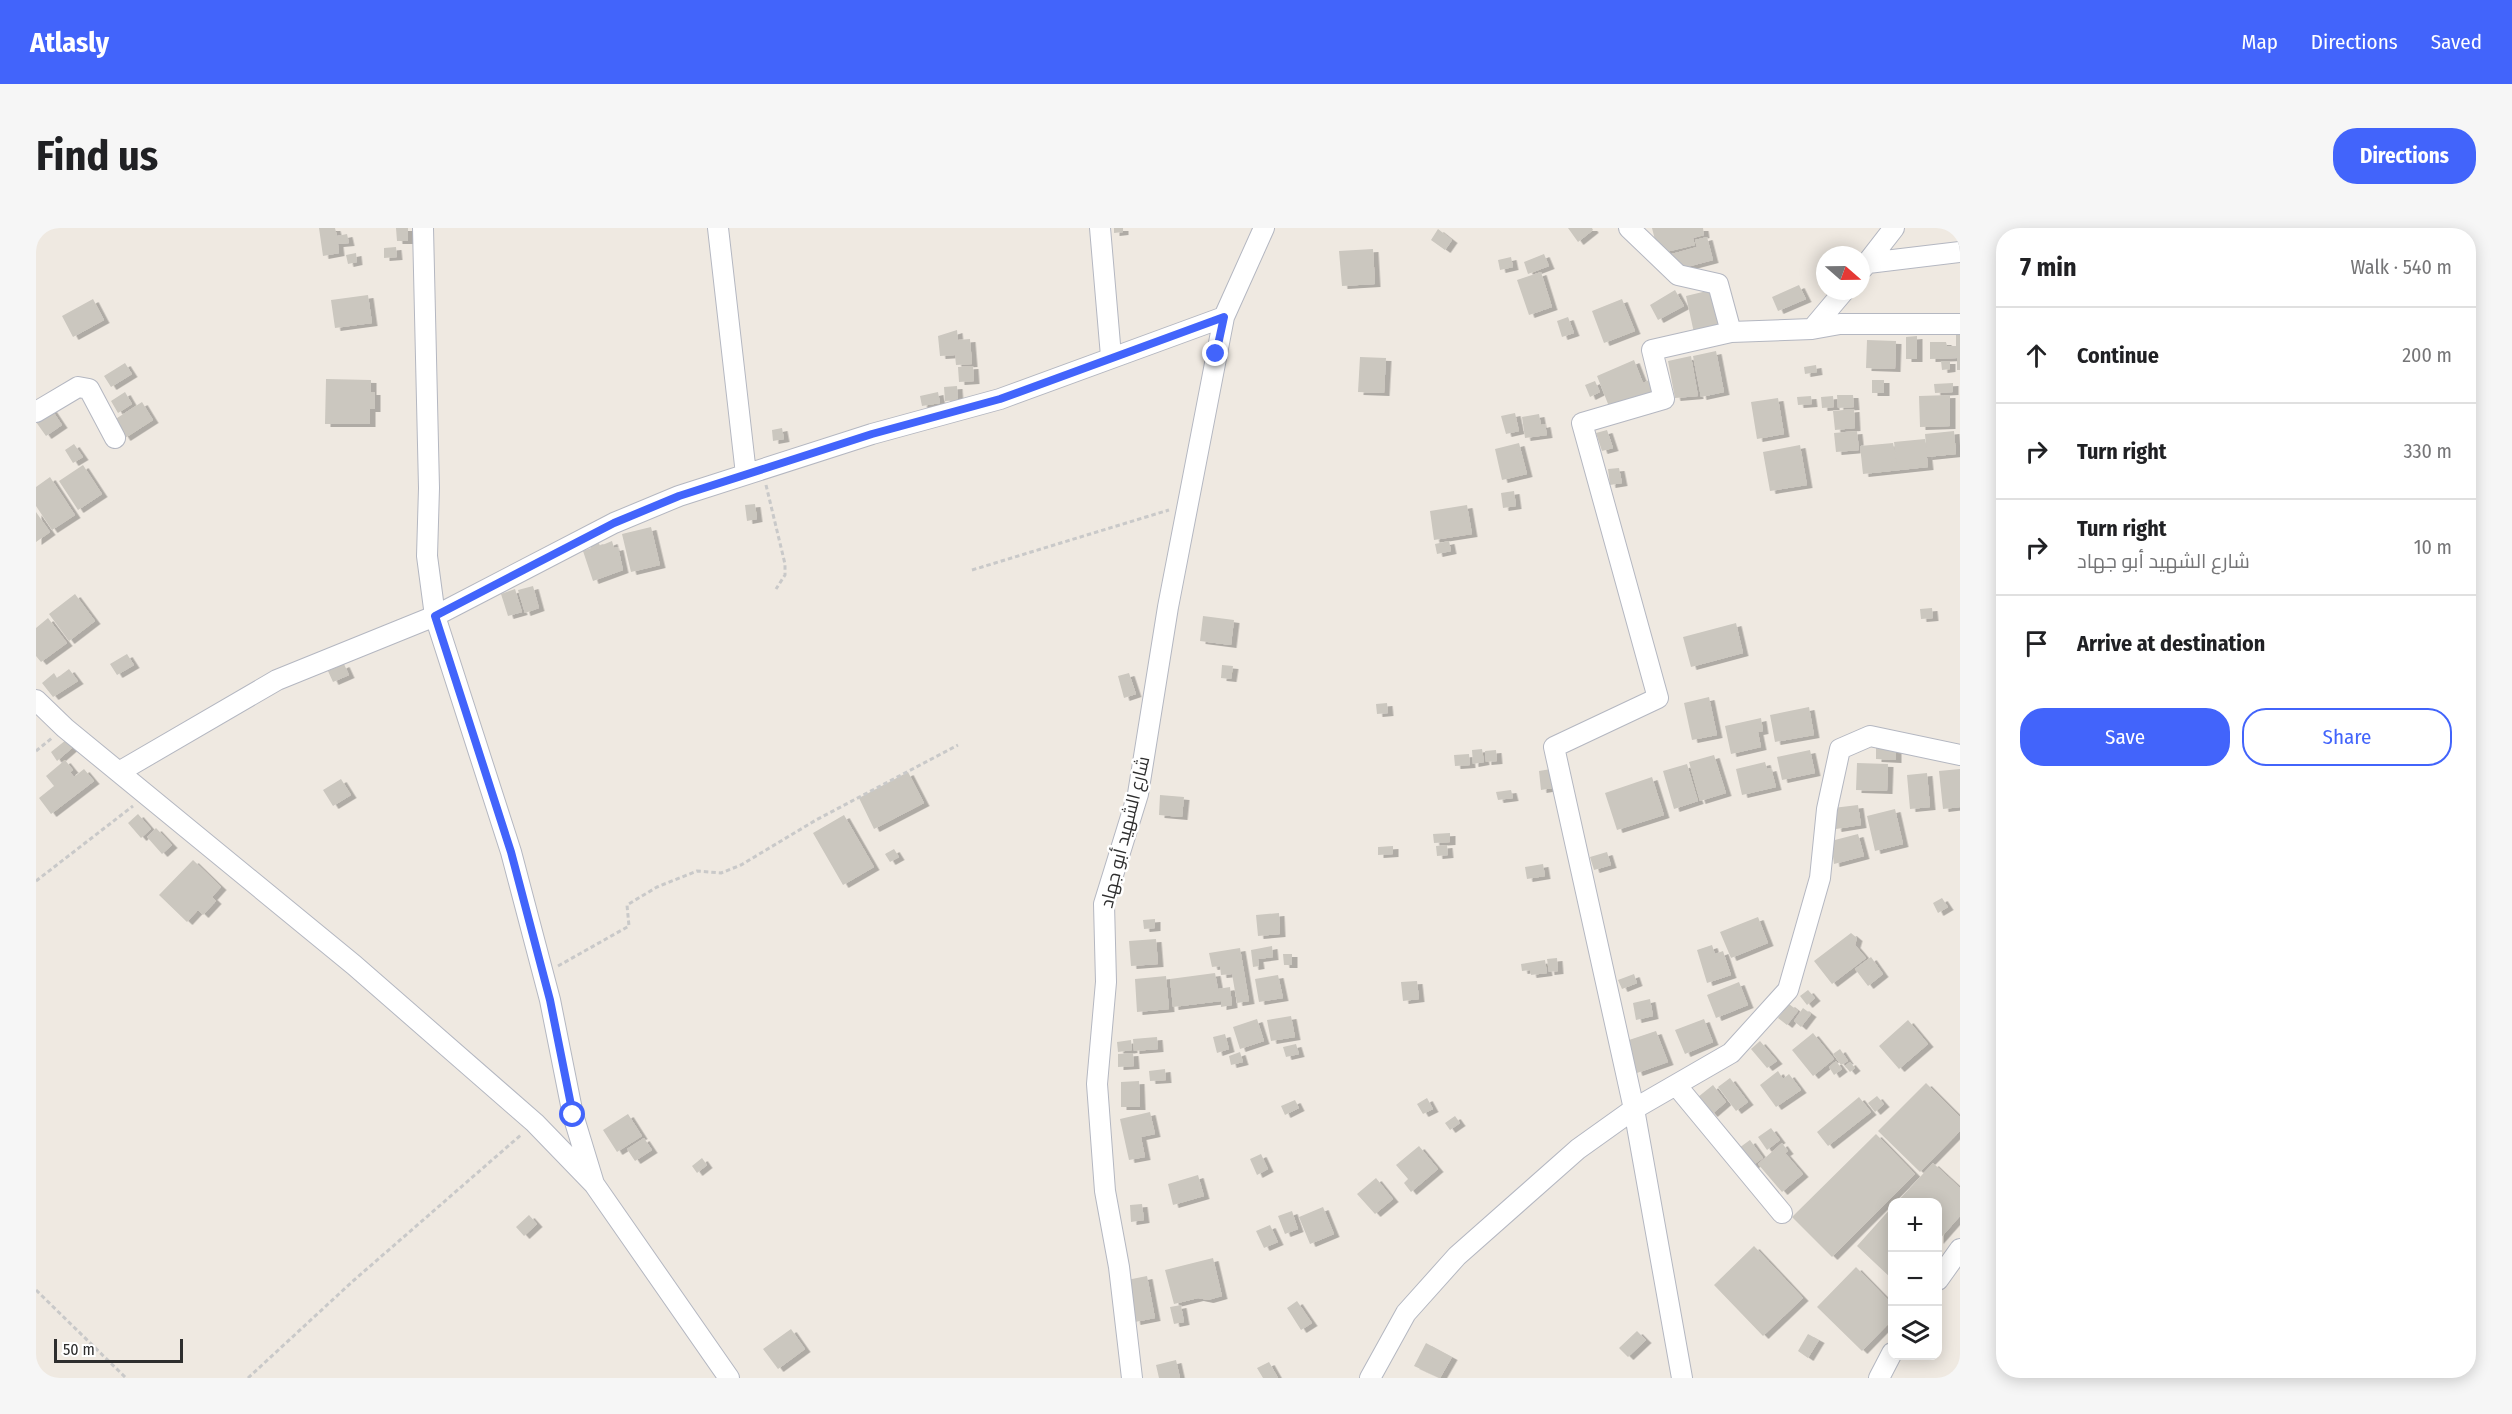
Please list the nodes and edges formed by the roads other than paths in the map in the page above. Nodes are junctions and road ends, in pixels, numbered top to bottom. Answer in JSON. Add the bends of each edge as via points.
{"nodes":[{"id":1,"x":423,"y":228,"type":"edge"},
{"id":2,"x":718,"y":228,"type":"edge"},
{"id":3,"x":1101,"y":228,"type":"edge"},
{"id":4,"x":1264,"y":228,"type":"edge"},
{"id":5,"x":1629,"y":228,"type":"edge"},
{"id":6,"x":1894,"y":228,"type":"edge"},
{"id":7,"x":1960,"y":252,"type":"edge"},
{"id":8,"x":1870,"y":258,"type":"edge"},
{"id":9,"x":1870,"y":265,"type":"edge"},
{"id":10,"x":1836,"y":300,"type":"edge"},
{"id":11,"x":1224,"y":317,"type":"junction"},
{"id":12,"x":1960,"y":324,"type":"edge"},
{"id":13,"x":1812,"y":329,"type":"junction"},
{"id":14,"x":1731,"y":332,"type":"junction"},
{"id":15,"x":1111,"y":356,"type":"junction"},
{"id":16,"x":36,"y":412,"type":"edge"},
{"id":17,"x":116,"y":438,"type":"dead end"},
{"id":18,"x":754,"y":471,"type":"junction"},
{"id":19,"x":435,"y":616,"type":"junction"},
{"id":20,"x":36,"y":699,"type":"edge"},
{"id":21,"x":1960,"y":755,"type":"edge"},
{"id":22,"x":118,"y":772,"type":"junction"},
{"id":23,"x":1676,"y":1085,"type":"junction"},
{"id":24,"x":1634,"y":1109,"type":"junction"},
{"id":25,"x":594,"y":1184,"type":"junction"},
{"id":26,"x":1782,"y":1213,"type":"dead end"},
{"id":27,"x":1960,"y":1249,"type":"edge"},
{"id":28,"x":1942,"y":1274,"type":"edge"},
{"id":29,"x":1889,"y":1360,"type":"edge"},
{"id":30,"x":729,"y":1378,"type":"edge"},
{"id":31,"x":1132,"y":1378,"type":"edge"},
{"id":32,"x":1370,"y":1378,"type":"edge"},
{"id":33,"x":1682,"y":1378,"type":"edge"},
{"id":34,"x":1879,"y":1378,"type":"edge"}],
"edges":[{"from":1,"to":19,"type":"street","via":[[428,556]]},
{"from":2,"to":18,"type":"street"},
{"from":3,"to":15,"type":"street"},
{"from":4,"to":11,"type":"street","name":"شارع الشهيد أبو جهاد"},
{"from":5,"to":14,"type":"street","via":[[1678,275],[1718,284]]},
{"from":6,"to":8,"type":"street"},
{"from":7,"to":9,"type":"street"},
{"from":10,"to":13,"type":"street"},
{"from":11,"to":15,"type":"street"},
{"from":11,"to":31,"type":"street","name":"شارع الشهيد أبو جهاد","via":[[1168,607],[1138,794],[1104,904],[1106,982],[1097,1084],[1105,1191]]},
{"from":12,"to":13,"type":"street","via":[[1840,324]]},
{"from":13,"to":14,"type":"street"},
{"from":14,"to":24,"type":"street","via":[[1652,350],[1665,399],[1582,423],[1658,698],[1554,747]]},
{"from":15,"to":18,"type":"street","via":[[1000,399]]},
{"from":16,"to":17,"type":"street","via":[[78,387],[89,389]]},
{"from":18,"to":19,"type":"street","via":[[614,523]]},
{"from":19,"to":22,"type":"street","via":[[277,680]]},
{"from":19,"to":25,"type":"street","via":[[511,852],[543,974],[573,1115]]},
{"from":20,"to":22,"type":"street"},
{"from":21,"to":23,"type":"street","via":[[1870,736],[1840,749],[1827,809],[1820,878],[1788,990],[1731,1053]]},
{"from":22,"to":25,"type":"street","via":[[354,965],[535,1124]]},
{"from":23,"to":24,"type":"street"},
{"from":23,"to":26,"type":"street"},
{"from":24,"to":32,"type":"street","via":[[1578,1149],[1457,1256],[1406,1314]]},
{"from":24,"to":33,"type":"street"},
{"from":25,"to":30,"type":"street"},
{"from":27,"to":28,"type":"street"},
{"from":29,"to":34,"type":"street"}]}
